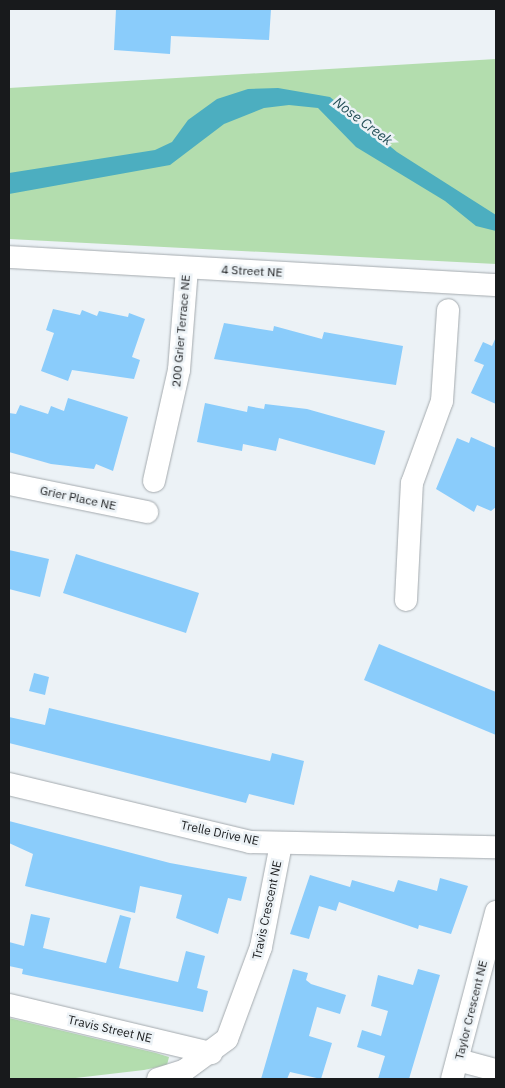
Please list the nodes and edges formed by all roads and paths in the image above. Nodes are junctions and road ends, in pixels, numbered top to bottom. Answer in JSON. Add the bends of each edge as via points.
{"nodes":[{"id":1,"x":9,"y":257,"type":"edge"},
{"id":2,"x":187,"y":268,"type":"junction"},
{"id":3,"x":496,"y":285,"type":"edge"},
{"id":4,"x":448,"y":310,"type":"dead end"},
{"id":5,"x":154,"y":481,"type":"dead end"},
{"id":6,"x":9,"y":484,"type":"edge"},
{"id":7,"x":147,"y":512,"type":"dead end"},
{"id":8,"x":406,"y":600,"type":"dead end"},
{"id":9,"x":9,"y":784,"type":"edge"},
{"id":10,"x":281,"y":844,"type":"junction"},
{"id":11,"x":496,"y":847,"type":"edge"},
{"id":12,"x":496,"y":912,"type":"edge"},
{"id":13,"x":9,"y":1005,"type":"edge"},
{"id":14,"x":211,"y":1053,"type":"junction"},
{"id":15,"x":455,"y":1070,"type":"edge"},
{"id":16,"x":496,"y":1070,"type":"edge"},
{"id":17,"x":158,"y":1079,"type":"edge"}],
"edges":[{"from":1,"to":2,"type":"street","name":"4 Street NE"},
{"from":2,"to":3,"type":"street","name":"4 Street NE"},
{"from":2,"to":5,"type":"street","name":"200 Grier Terrace NE","via":[[179,370]]},
{"from":4,"to":8,"type":"street","via":[[442,401],[412,483]]},
{"from":6,"to":7,"type":"street","name":"Grier Place NE"},
{"from":9,"to":10,"type":"street","name":"Trelle Drive NE","via":[[250,842]]},
{"from":10,"to":11,"type":"street","name":"Trelle Drive NE"},
{"from":10,"to":14,"type":"street","name":"Travis Crescent NE","via":[[261,947],[242,1008],[227,1039]]},
{"from":12,"to":15,"type":"street","name":"Taylor Crescent NE"},
{"from":13,"to":14,"type":"street","name":"Travis Street NE"},
{"from":14,"to":17,"type":"street","name":"Travis Crescent NE"},
{"from":15,"to":16,"type":"street"}]}
